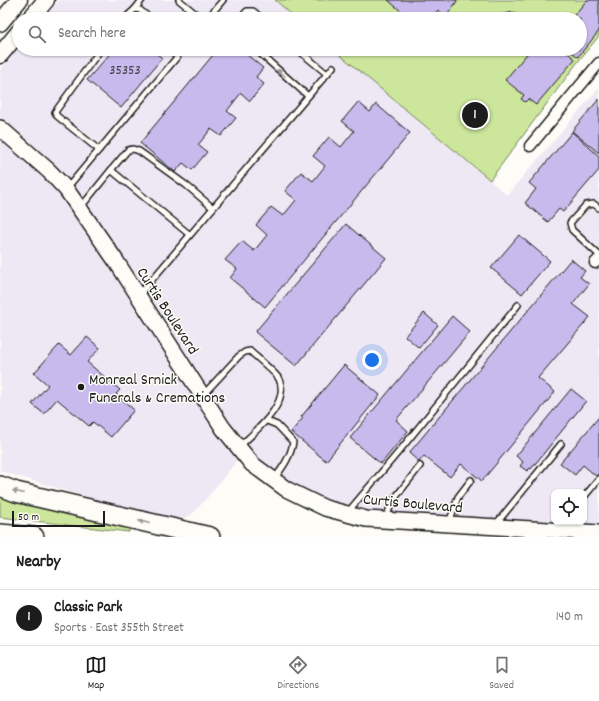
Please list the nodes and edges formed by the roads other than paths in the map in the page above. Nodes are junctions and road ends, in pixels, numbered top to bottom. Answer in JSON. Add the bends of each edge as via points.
{"nodes":[{"id":1,"x":19,"y":0,"type":"edge"},
{"id":2,"x":46,"y":0,"type":"edge"},
{"id":3,"x":142,"y":0,"type":"edge"},
{"id":4,"x":179,"y":0,"type":"edge"},
{"id":5,"x":223,"y":0,"type":"edge"},
{"id":6,"x":135,"y":9,"type":"junction"},
{"id":7,"x":36,"y":12,"type":"edge"},
{"id":8,"x":132,"y":12,"type":"edge"},
{"id":9,"x":142,"y":12,"type":"edge"},
{"id":10,"x":194,"y":12,"type":"edge"},
{"id":11,"x":213,"y":12,"type":"edge"},
{"id":12,"x":0,"y":23,"type":"edge"},
{"id":13,"x":12,"y":40,"type":"edge"},
{"id":14,"x":0,"y":55,"type":"edge"},
{"id":15,"x":96,"y":56,"type":"edge"},
{"id":16,"x":178,"y":56,"type":"edge"},
{"id":17,"x":263,"y":56,"type":"edge"},
{"id":18,"x":305,"y":56,"type":"edge"},
{"id":19,"x":599,"y":63,"type":"edge"},
{"id":20,"x":333,"y":67,"type":"dead end"},
{"id":21,"x":326,"y":74,"type":"junction"},
{"id":22,"x":308,"y":96,"type":"junction"},
{"id":23,"x":0,"y":128,"type":"edge"},
{"id":24,"x":530,"y":146,"type":"dead end"},
{"id":25,"x":98,"y":150,"type":"junction"},
{"id":26,"x":112,"y":170,"type":"junction"},
{"id":27,"x":66,"y":188,"type":"junction"},
{"id":28,"x":80,"y":208,"type":"junction"},
{"id":29,"x":213,"y":208,"type":"junction"},
{"id":30,"x":599,"y":208,"type":"edge"},
{"id":31,"x":190,"y":235,"type":"junction"},
{"id":32,"x":598,"y":259,"type":"edge"},
{"id":33,"x":138,"y":296,"type":"junction"},
{"id":34,"x":518,"y":305,"type":"dead end"},
{"id":35,"x":202,"y":396,"type":"junction"},
{"id":36,"x":267,"y":421,"type":"junction"},
{"id":37,"x":561,"y":444,"type":"dead end"},
{"id":38,"x":238,"y":447,"type":"junction"},
{"id":39,"x":420,"y":466,"type":"dead end"},
{"id":40,"x":599,"y":479,"type":"edge"},
{"id":41,"x":273,"y":480,"type":"junction"},
{"id":42,"x":471,"y":480,"type":"dead end"},
{"id":43,"x":0,"y":486,"type":"edge"},
{"id":44,"x":587,"y":493,"type":"edge"},
{"id":45,"x":346,"y":513,"type":"junction"},
{"id":46,"x":386,"y":520,"type":"junction"},
{"id":47,"x":448,"y":524,"type":"junction"},
{"id":48,"x":494,"y":527,"type":"junction"},
{"id":49,"x":599,"y":533,"type":"edge"},
{"id":50,"x":0,"y":534,"type":"edge"},
{"id":51,"x":34,"y":537,"type":"edge"},
{"id":52,"x":210,"y":537,"type":"edge"}],
"edges":[{"from":1,"to":12,"type":"main road"},
{"from":2,"to":7,"type":"main road"},
{"from":3,"to":6,"type":"lane"},
{"from":4,"to":10,"type":"lane"},
{"from":5,"to":11,"type":"lane"},
{"from":6,"to":8,"type":"lane"},
{"from":6,"to":9,"type":"lane"},
{"from":13,"to":14,"type":"main road"},
{"from":15,"to":25,"type":"lane","via":[[55,112]]},
{"from":16,"to":25,"type":"lane"},
{"from":22,"to":17,"type":"lane","one_way":true},
{"from":18,"to":21,"type":"lane"},
{"from":19,"to":24,"type":"street"},
{"from":20,"to":21,"type":"lane"},
{"from":21,"to":22,"type":"lane"},
{"from":22,"to":29,"type":"lane"},
{"from":23,"to":27,"type":"street","name":"Curtis Boulevard"},
{"from":25,"to":27,"type":"lane"},
{"from":26,"to":28,"type":"lane"},
{"from":26,"to":29,"type":"lane","via":[[128,150],[133,149],[186,185]]},
{"from":26,"to":31,"type":"lane"},
{"from":27,"to":28,"type":"street","name":"Curtis Boulevard"},
{"from":28,"to":33,"type":"street","name":"Curtis Boulevard"},
{"from":29,"to":31,"type":"lane"},
{"from":30,"to":32,"type":"lane","via":[[594,204],[586,205],[570,223],[572,230]]},
{"from":31,"to":33,"type":"lane"},
{"from":33,"to":35,"type":"street","name":"Curtis Boulevard"},
{"from":34,"to":45,"type":"lane"},
{"from":35,"to":36,"type":"lane","via":[[239,356],[250,351],[279,378],[280,399]]},
{"from":35,"to":38,"type":"street","name":"Curtis Boulevard"},
{"from":36,"to":38,"type":"lane"},
{"from":36,"to":41,"type":"lane","via":[[277,425],[293,442],[286,463]]},
{"from":37,"to":48,"type":"lane"},
{"from":38,"to":41,"type":"street","name":"Curtis Boulevard","via":[[252,464]]},
{"from":39,"to":46,"type":"lane","via":[[391,504]]},
{"from":40,"to":44,"type":"lane"},
{"from":41,"to":45,"type":"street","name":"Curtis Boulevard","via":[[325,508]]},
{"from":42,"to":47,"type":"lane","via":[[458,498]]},
{"from":52,"to":43,"type":"highway","one_way":true,"via":[[16,492]]},
{"from":45,"to":46,"type":"street","name":"Curtis Boulevard","via":[[366,519]]},
{"from":46,"to":47,"type":"street","name":"Curtis Boulevard"},
{"from":47,"to":48,"type":"street","name":"Curtis Boulevard"},
{"from":48,"to":49,"type":"street","name":"Curtis Boulevard","via":[[566,529]]},
{"from":50,"to":51,"type":"highway"}]}
